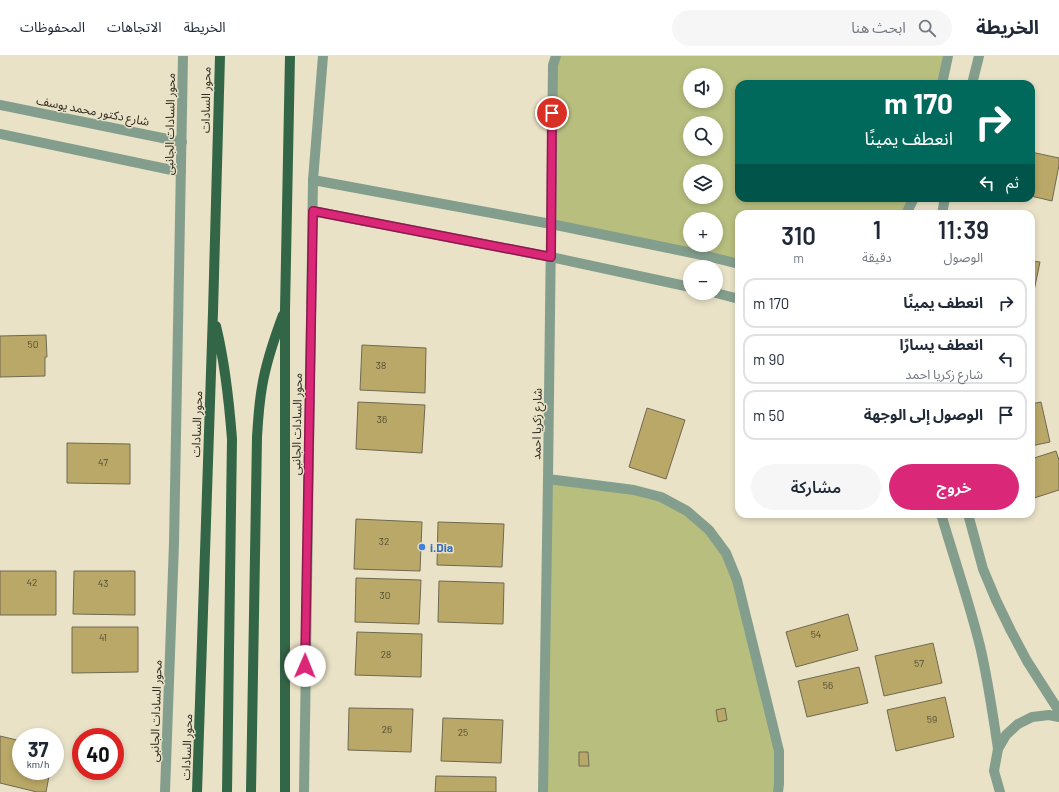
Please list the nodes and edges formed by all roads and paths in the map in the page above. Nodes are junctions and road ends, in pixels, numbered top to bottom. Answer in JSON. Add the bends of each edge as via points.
{"nodes":[{"id":1,"x":183,"y":56,"type":"edge"},
{"id":2,"x":220,"y":56,"type":"edge"},
{"id":3,"x":290,"y":56,"type":"edge"},
{"id":4,"x":323,"y":56,"type":"edge"},
{"id":5,"x":556,"y":56,"type":"edge"},
{"id":6,"x":948,"y":56,"type":"edge"},
{"id":7,"x":978,"y":56,"type":"edge"},
{"id":8,"x":943,"y":80,"type":"edge"},
{"id":9,"x":973,"y":80,"type":"edge"},
{"id":10,"x":0,"y":105,"type":"edge"},
{"id":11,"x":0,"y":134,"type":"edge"},
{"id":12,"x":182,"y":142,"type":"junction"},
{"id":13,"x":181,"y":172,"type":"junction"},
{"id":14,"x":313,"y":180,"type":"junction"},
{"id":15,"x":313,"y":211,"type":"junction"},
{"id":16,"x":551,"y":224,"type":"junction"},
{"id":17,"x":551,"y":257,"type":"junction"},
{"id":18,"x":735,"y":263,"type":"edge"},
{"id":19,"x":683,"y":285,"type":"edge"},
{"id":20,"x":723,"y":295,"type":"edge"},
{"id":21,"x":735,"y":298,"type":"edge"},
{"id":22,"x":285,"y":310,"type":"junction"},
{"id":23,"x":213,"y":312,"type":"junction"},
{"id":24,"x":548,"y":479,"type":"junction"},
{"id":25,"x":942,"y":518,"type":"edge"},
{"id":26,"x":969,"y":518,"type":"edge"},
{"id":27,"x":1059,"y":710,"type":"edge"},
{"id":28,"x":1059,"y":717,"type":"edge"},
{"id":29,"x":998,"y":749,"type":"junction"},
{"id":30,"x":165,"y":792,"type":"edge"},
{"id":31,"x":197,"y":792,"type":"edge"},
{"id":32,"x":227,"y":792,"type":"edge"},
{"id":33,"x":252,"y":792,"type":"edge"},
{"id":34,"x":285,"y":792,"type":"edge"},
{"id":35,"x":304,"y":792,"type":"edge"},
{"id":36,"x":542,"y":792,"type":"edge"},
{"id":37,"x":778,"y":792,"type":"edge"},
{"id":38,"x":1000,"y":792,"type":"edge"}],
"edges":[{"from":1,"to":12,"type":"street","name":"محور السادات الجانبى"},
{"from":2,"to":23,"type":"main road","name":"محور السادات"},
{"from":3,"to":22,"type":"main road"},
{"from":4,"to":14,"type":"street","name":"محور السادات الجانبى"},
{"from":5,"to":16,"type":"street","name":"شارع زكريا احمد","via":[[553,65]]},
{"from":6,"to":8,"type":"street"},
{"from":7,"to":9,"type":"street"},
{"from":10,"to":12,"type":"street","name":"شارع دكتور محمد يوسف"},
{"from":11,"to":13,"type":"street"},
{"from":12,"to":13,"type":"street","name":"محور السادات الجانبى"},
{"from":13,"to":30,"type":"street","name":"محور السادات الجانبى","via":[[174,536]]},
{"from":14,"to":15,"type":"street","name":"محور السادات الجانبى"},
{"from":14,"to":16,"type":"street"},
{"from":15,"to":17,"type":"street"},
{"from":15,"to":35,"type":"street","name":"محور السادات الجانبى"},
{"from":16,"to":17,"type":"street","name":"شارع زكريا احمد"},
{"from":16,"to":18,"type":"street"},
{"from":17,"to":19,"type":"street"},
{"from":17,"to":24,"type":"street","name":"شارع زكريا احمد"},
{"from":20,"to":21,"type":"street"},
{"from":22,"to":33,"type":"main road","via":[[267,360],[259,411]]},
{"from":22,"to":34,"type":"main road"},
{"from":23,"to":31,"type":"main road","name":"محور السادات"},
{"from":23,"to":32,"type":"main road","via":[[226,375],[232,439]]},
{"from":24,"to":36,"type":"street","name":"شارع زكريا احمد"},
{"from":24,"to":37,"type":"street","via":[[634,490],[662,497],[687,511],[709,530],[726,553],[737,580],[779,751]]},
{"from":25,"to":29,"type":"street","via":[[980,645]]},
{"from":26,"to":27,"type":"street","via":[[983,568],[996,600],[1027,661]]},
{"from":28,"to":29,"type":"street","via":[[1032,717],[1018,724],[1006,735]]},
{"from":29,"to":38,"type":"street","via":[[994,771]]}]}
